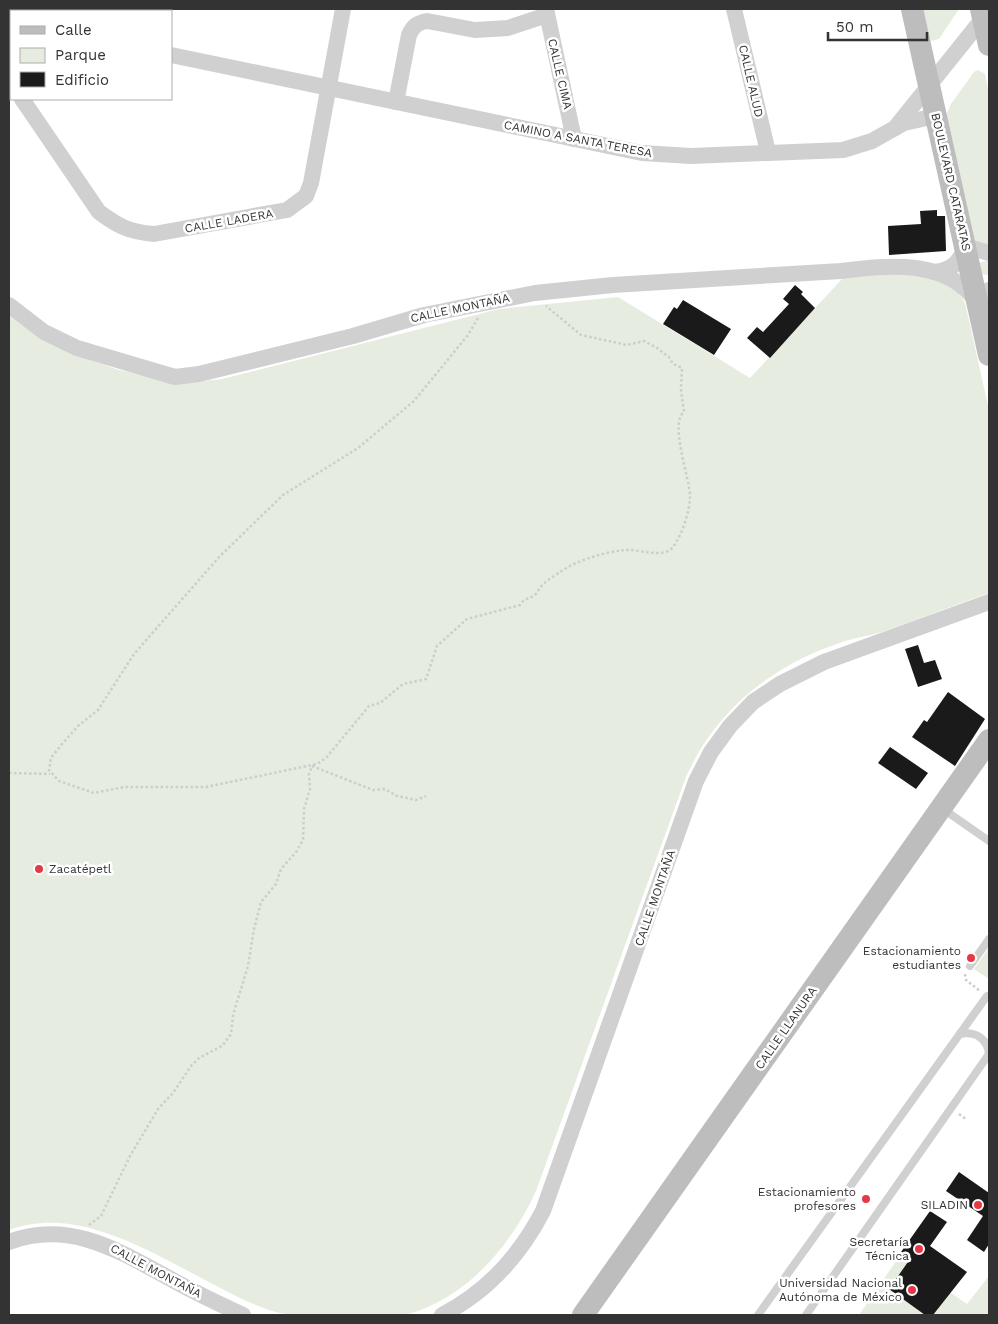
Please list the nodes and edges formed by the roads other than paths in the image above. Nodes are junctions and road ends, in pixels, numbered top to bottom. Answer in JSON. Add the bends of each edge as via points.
{"nodes":[{"id":1,"x":343,"y":9,"type":"edge"},
{"id":2,"x":734,"y":9,"type":"edge"},
{"id":3,"x":912,"y":9,"type":"edge"},
{"id":4,"x":546,"y":12,"type":"edge"},
{"id":5,"x":985,"y":12,"type":"edge"},
{"id":6,"x":989,"y":45,"type":"edge"},
{"id":7,"x":172,"y":55,"type":"edge"},
{"id":8,"x":929,"y":86,"type":"junction"},
{"id":9,"x":328,"y":88,"type":"junction"},
{"id":10,"x":23,"y":100,"type":"edge"},
{"id":11,"x":396,"y":102,"type":"junction"},
{"id":12,"x":936,"y":116,"type":"junction"},
{"id":13,"x":895,"y":128,"type":"junction"},
{"id":14,"x":574,"y":139,"type":"junction"},
{"id":15,"x":768,"y":152,"type":"junction"},
{"id":16,"x":965,"y":246,"type":"junction"},
{"id":17,"x":989,"y":253,"type":"edge"},
{"id":18,"x":934,"y":272,"type":"junction"},
{"id":19,"x":984,"y":297,"type":"edge"},
{"id":20,"x":9,"y":305,"type":"edge"},
{"id":21,"x":989,"y":355,"type":"edge"},
{"id":22,"x":989,"y":602,"type":"edge"},
{"id":23,"x":989,"y":740,"type":"edge"},
{"id":24,"x":942,"y":808,"type":"junction"},
{"id":25,"x":989,"y":840,"type":"edge"},
{"id":26,"x":989,"y":939,"type":"edge"},
{"id":27,"x":970,"y":966,"type":"road end"},
{"id":28,"x":988,"y":996,"type":"edge"},
{"id":29,"x":960,"y":1034,"type":"junction"},
{"id":30,"x":989,"y":1055,"type":"edge"},
{"id":31,"x":9,"y":1242,"type":"edge"},
{"id":32,"x":243,"y":1315,"type":"edge"},
{"id":33,"x":442,"y":1315,"type":"edge"},
{"id":34,"x":583,"y":1315,"type":"edge"},
{"id":35,"x":758,"y":1315,"type":"edge"},
{"id":36,"x":806,"y":1315,"type":"edge"}],
"edges":[{"from":1,"to":9,"type":"street","name":"CALLE LADERA"},
{"from":2,"to":15,"type":"street","name":"CALLE ALUD"},
{"from":3,"to":8,"type":"street","name":"BOULEVARD CATARATAS"},
{"from":4,"to":11,"type":"street","via":[[508,28],[475,30],[420,22],[412,27],[409,35]]},
{"from":4,"to":14,"type":"street","name":"CALLE CIMA"},
{"from":5,"to":6,"type":"street"},
{"from":5,"to":8,"type":"street","name":"CAMINO A SANTA TERESA"},
{"from":7,"to":9,"type":"street","name":"CAMINO A SANTA TERESA"},
{"from":8,"to":12,"type":"street","name":"BOULEVARD CATARATAS"},
{"from":8,"to":13,"type":"street","name":"CAMINO A SANTA TERESA"},
{"from":9,"to":10,"type":"street","name":"CALLE LADERA","via":[[311,183],[299,203],[287,210],[154,234],[132,232],[99,212]]},
{"from":9,"to":11,"type":"street","name":"CAMINO A SANTA TERESA"},
{"from":11,"to":14,"type":"street","name":"CAMINO A SANTA TERESA"},
{"from":12,"to":13,"type":"street"},
{"from":12,"to":16,"type":"street","name":"BOULEVARD CATARATAS"},
{"from":13,"to":15,"type":"street","name":"CAMINO A SANTA TERESA","via":[[872,141],[843,150]]},
{"from":14,"to":15,"type":"street","name":"CAMINO A SANTA TERESA","via":[[666,155]]},
{"from":16,"to":17,"type":"street"},
{"from":16,"to":18,"type":"street","via":[[961,258],[953,266]]},
{"from":16,"to":19,"type":"street","name":"BOULEVARD CATARATAS"},
{"from":18,"to":19,"type":"street","name":"CALLE MONTAÑA","via":[[959,283],[972,295]]},
{"from":18,"to":20,"type":"street","name":"CALLE MONTAÑA","via":[[883,266],[535,293],[433,313],[238,365],[175,377],[60,341]]},
{"from":19,"to":21,"type":"street","name":"BOULEVARD CATARATAS"},
{"from":22,"to":33,"type":"street","name":"CALLE MONTAÑA","via":[[809,668],[753,702],[720,738],[696,781],[543,1211],[504,1268],[478,1292]]},
{"from":23,"to":24,"type":"street","name":"CALLE LLANURA"},
{"from":24,"to":25,"type":"lane"},
{"from":24,"to":34,"type":"street","name":"CALLE LLANURA"},
{"from":26,"to":27,"type":"lane"},
{"from":28,"to":29,"type":"lane"},
{"from":29,"to":30,"type":"lane","via":[[979,1036]]},
{"from":29,"to":35,"type":"lane"},
{"from":30,"to":36,"type":"lane"},
{"from":31,"to":32,"type":"street","name":"CALLE MONTAÑA","via":[[45,1234],[85,1237],[120,1250]]}]}
